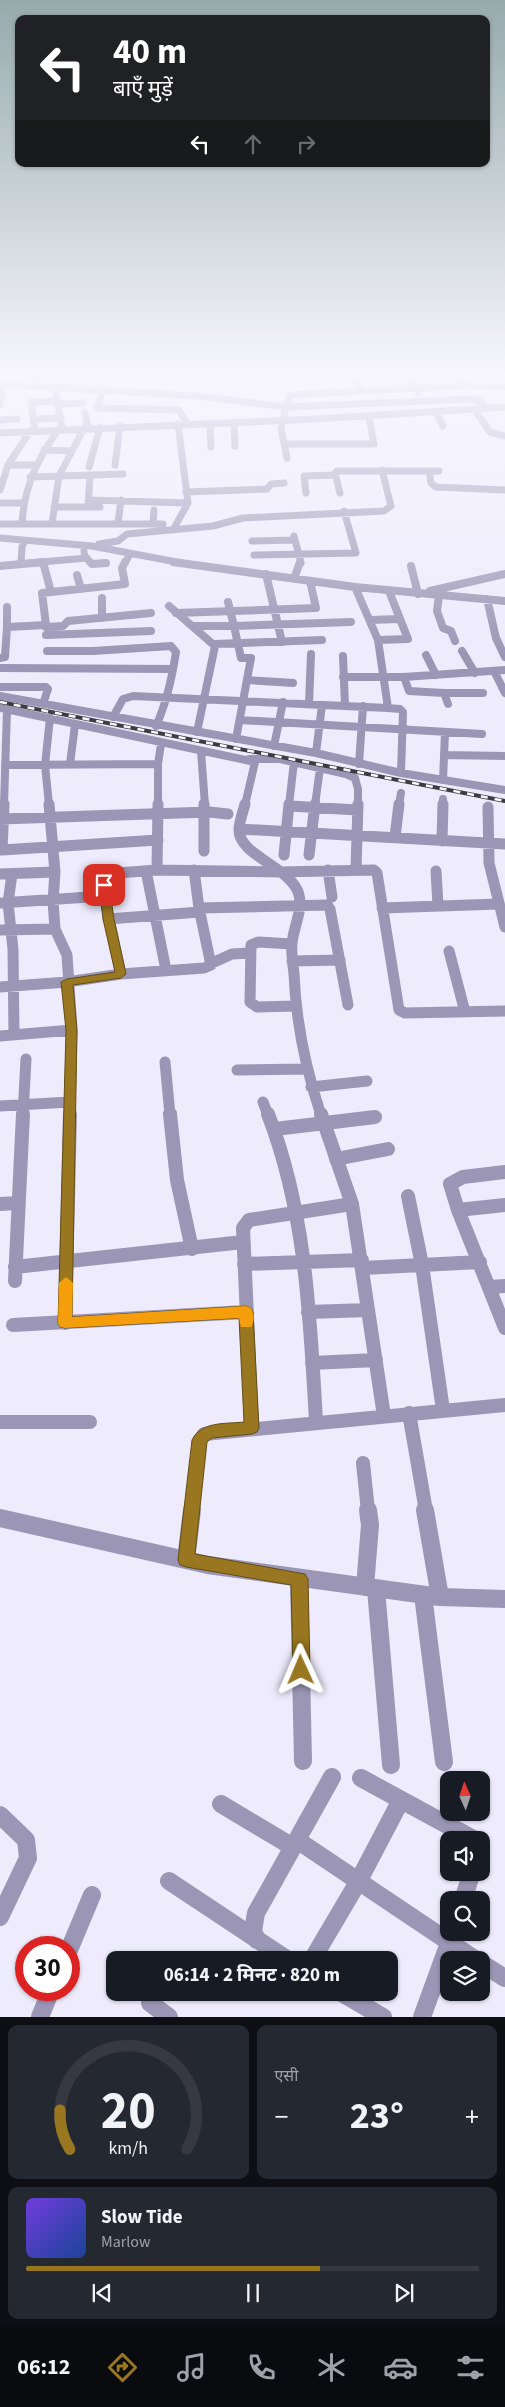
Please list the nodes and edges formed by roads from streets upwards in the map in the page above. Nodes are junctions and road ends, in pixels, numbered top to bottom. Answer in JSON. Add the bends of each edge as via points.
{"nodes":[{"id":1,"x":33,"y":467,"type":"edge"},
{"id":2,"x":64,"y":467,"type":"edge"},
{"id":3,"x":184,"y":467,"type":"edge"},
{"id":4,"x":382,"y":470,"type":"junction"},
{"id":5,"x":429,"y":471,"type":"junction"},
{"id":6,"x":439,"y":471,"type":"dead end"},
{"id":7,"x":123,"y":474,"type":"dead end"},
{"id":8,"x":335,"y":475,"type":"junction"},
{"id":9,"x":30,"y":476,"type":"junction"},
{"id":10,"x":59,"y":476,"type":"junction"},
{"id":11,"x":90,"y":476,"type":"junction"},
{"id":12,"x":2,"y":477,"type":"edge"},
{"id":13,"x":284,"y":483,"type":"dead end"},
{"id":14,"x":0,"y":490,"type":"edge"},
{"id":15,"x":505,"y":490,"type":"edge"},
{"id":16,"x":186,"y":492,"type":"junction"},
{"id":17,"x":306,"y":493,"type":"dead end"},
{"id":18,"x":340,"y":493,"type":"dead end"},
{"id":19,"x":0,"y":503,"type":"edge"},
{"id":20,"x":24,"y":503,"type":"junction"},
{"id":21,"x":188,"y":503,"type":"junction"},
{"id":22,"x":88,"y":504,"type":"junction"},
{"id":23,"x":120,"y":504,"type":"junction"},
{"id":24,"x":54,"y":507,"type":"junction"},
{"id":25,"x":154,"y":510,"type":"dead end"},
{"id":26,"x":344,"y":512,"type":"junction"},
{"id":27,"x":118,"y":523,"type":"junction"},
{"id":28,"x":0,"y":524,"type":"edge"},
{"id":29,"x":26,"y":524,"type":"junction"},
{"id":30,"x":52,"y":524,"type":"junction"},
{"id":31,"x":87,"y":524,"type":"junction"},
{"id":32,"x":153,"y":524,"type":"junction"},
{"id":33,"x":178,"y":524,"type":"junction"},
{"id":34,"x":173,"y":530,"type":"junction"},
{"id":35,"x":0,"y":538,"type":"edge"},
{"id":36,"x":22,"y":540,"type":"junction"},
{"id":37,"x":85,"y":545,"type":"junction"},
{"id":38,"x":299,"y":553,"type":"junction"},
{"id":39,"x":130,"y":554,"type":"junction"},
{"id":40,"x":254,"y":555,"type":"junction"},
{"id":41,"x":87,"y":558,"type":"junction"},
{"id":42,"x":43,"y":562,"type":"junction"},
{"id":43,"x":106,"y":563,"type":"dead end"},
{"id":44,"x":21,"y":564,"type":"junction"},
{"id":45,"x":0,"y":566,"type":"edge"},
{"id":46,"x":411,"y":566,"type":"dead end"},
{"id":47,"x":262,"y":573,"type":"junction"},
{"id":48,"x":77,"y":574,"type":"dead end"},
{"id":49,"x":505,"y":574,"type":"edge"},
{"id":50,"x":294,"y":578,"type":"junction"},
{"id":51,"x":310,"y":582,"type":"junction"},
{"id":52,"x":356,"y":587,"type":"junction"},
{"id":53,"x":81,"y":589,"type":"junction"},
{"id":54,"x":389,"y":591,"type":"junction"},
{"id":55,"x":52,"y":592,"type":"junction"},
{"id":56,"x":420,"y":594,"type":"junction"},
{"id":57,"x":439,"y":595,"type":"junction"},
{"id":58,"x":102,"y":598,"type":"dead end"},
{"id":59,"x":487,"y":599,"type":"junction"},
{"id":60,"x":505,"y":600,"type":"edge"},
{"id":61,"x":228,"y":602,"type":"dead end"},
{"id":62,"x":169,"y":606,"type":"dead end"},
{"id":63,"x":7,"y":607,"type":"dead end"},
{"id":64,"x":316,"y":608,"type":"junction"},
{"id":65,"x":275,"y":610,"type":"junction"},
{"id":66,"x":231,"y":611,"type":"junction"},
{"id":67,"x":176,"y":613,"type":"junction"},
{"id":68,"x":151,"y":614,"type":"dead end"},
{"id":69,"x":102,"y":618,"type":"junction"},
{"id":70,"x":399,"y":618,"type":"junction"},
{"id":71,"x":370,"y":620,"type":"junction"},
{"id":72,"x":317,"y":622,"type":"junction"},
{"id":73,"x":351,"y":622,"type":"dead end"},
{"id":74,"x":276,"y":624,"type":"junction"},
{"id":75,"x":194,"y":626,"type":"junction"},
{"id":76,"x":234,"y":626,"type":"junction"},
{"id":77,"x":6,"y":627,"type":"junction"},
{"id":78,"x":46,"y":629,"type":"junction"},
{"id":79,"x":92,"y":631,"type":"junction"},
{"id":80,"x":151,"y":631,"type":"dead end"},
{"id":81,"x":322,"y":640,"type":"junction"},
{"id":82,"x":378,"y":640,"type":"junction"},
{"id":83,"x":456,"y":641,"type":"dead end"},
{"id":84,"x":282,"y":642,"type":"junction"},
{"id":85,"x":214,"y":644,"type":"junction"},
{"id":86,"x":238,"y":644,"type":"junction"},
{"id":87,"x":324,"y":650,"type":"dead end"},
{"id":88,"x":93,"y":651,"type":"junction"},
{"id":89,"x":462,"y":651,"type":"dead end"},
{"id":90,"x":311,"y":654,"type":"dead end"},
{"id":91,"x":426,"y":655,"type":"dead end"},
{"id":92,"x":343,"y":656,"type":"dead end"},
{"id":93,"x":505,"y":657,"type":"edge"},
{"id":94,"x":0,"y":658,"type":"edge"},
{"id":95,"x":0,"y":668,"type":"edge"},
{"id":96,"x":173,"y":669,"type":"junction"},
{"id":97,"x":505,"y":670,"type":"edge"},
{"id":98,"x":494,"y":671,"type":"junction"},
{"id":99,"x":475,"y":673,"type":"junction"},
{"id":100,"x":436,"y":675,"type":"junction"},
{"id":101,"x":343,"y":677,"type":"junction"},
{"id":102,"x":382,"y":677,"type":"junction"},
{"id":103,"x":404,"y":677,"type":"junction"},
{"id":104,"x":247,"y":680,"type":"junction"},
{"id":105,"x":293,"y":683,"type":"dead end"},
{"id":106,"x":0,"y":687,"type":"edge"},
{"id":107,"x":444,"y":692,"type":"junction"},
{"id":108,"x":483,"y":693,"type":"dead end"},
{"id":109,"x":505,"y":693,"type":"edge"},
{"id":110,"x":0,"y":696,"type":"edge"},
{"id":111,"x":167,"y":696,"type":"junction"},
{"id":112,"x":206,"y":698,"type":"junction"},
{"id":113,"x":244,"y":700,"type":"junction"},
{"id":114,"x":283,"y":702,"type":"junction"},
{"id":115,"x":43,"y":704,"type":"junction"},
{"id":116,"x":309,"y":704,"type":"junction"},
{"id":117,"x":448,"y":704,"type":"dead end"},
{"id":118,"x":322,"y":705,"type":"junction"},
{"id":119,"x":345,"y":706,"type":"junction"},
{"id":120,"x":363,"y":706,"type":"junction"},
{"id":121,"x":388,"y":708,"type":"junction"},
{"id":122,"x":4,"y":709,"type":"edge"},
{"id":123,"x":113,"y":717,"type":"junction"},
{"id":124,"x":50,"y":718,"type":"junction"},
{"id":125,"x":240,"y":720,"type":"junction"},
{"id":126,"x":279,"y":723,"type":"junction"},
{"id":127,"x":75,"y":724,"type":"junction"},
{"id":128,"x":320,"y":725,"type":"junction"},
{"id":129,"x":156,"y":726,"type":"junction"},
{"id":130,"x":362,"y":728,"type":"junction"},
{"id":131,"x":3,"y":730,"type":"edge"},
{"id":132,"x":403,"y":730,"type":"junction"},
{"id":133,"x":197,"y":732,"type":"junction"},
{"id":134,"x":445,"y":733,"type":"junction"},
{"id":135,"x":482,"y":734,"type":"dead end"},
{"id":136,"x":236,"y":738,"type":"junction"},
{"id":137,"x":161,"y":744,"type":"junction"},
{"id":138,"x":274,"y":746,"type":"junction"},
{"id":139,"x":201,"y":751,"type":"junction"},
{"id":140,"x":316,"y":753,"type":"junction"},
{"id":141,"x":444,"y":755,"type":"junction"},
{"id":142,"x":505,"y":756,"type":"edge"},
{"id":143,"x":249,"y":759,"type":"junction"},
{"id":144,"x":294,"y":762,"type":"junction"},
{"id":145,"x":70,"y":764,"type":"junction"},
{"id":146,"x":158,"y":764,"type":"junction"},
{"id":147,"x":359,"y":764,"type":"junction"},
{"id":148,"x":5,"y":765,"type":"junction"},
{"id":149,"x":45,"y":765,"type":"junction"},
{"id":150,"x":320,"y":768,"type":"junction"},
{"id":151,"x":401,"y":773,"type":"junction"},
{"id":152,"x":443,"y":780,"type":"junction"},
{"id":153,"x":505,"y":790,"type":"edge"},
{"id":154,"x":401,"y":793,"type":"dead end"},
{"id":155,"x":443,"y":800,"type":"dead end"},
{"id":156,"x":290,"y":806,"type":"junction"},
{"id":157,"x":314,"y":807,"type":"junction"},
{"id":158,"x":488,"y":807,"type":"dead end"},
{"id":159,"x":357,"y":810,"type":"junction"},
{"id":160,"x":205,"y":812,"type":"junction"},
{"id":161,"x":158,"y":814,"type":"junction"},
{"id":162,"x":228,"y":814,"type":"dead end"},
{"id":163,"x":48,"y":817,"type":"junction"},
{"id":164,"x":1,"y":819,"type":"edge"},
{"id":165,"x":239,"y":829,"type":"junction"},
{"id":166,"x":287,"y":831,"type":"junction"},
{"id":167,"x":312,"y":832,"type":"junction"},
{"id":168,"x":356,"y":835,"type":"junction"},
{"id":169,"x":395,"y":837,"type":"junction"},
{"id":170,"x":158,"y":840,"type":"junction"},
{"id":171,"x":442,"y":840,"type":"junction"},
{"id":172,"x":488,"y":844,"type":"junction"},
{"id":173,"x":505,"y":844,"type":"edge"},
{"id":174,"x":53,"y":847,"type":"junction"},
{"id":175,"x":204,"y":851,"type":"dead end"},
{"id":176,"x":284,"y":855,"type":"dead end"},
{"id":177,"x":309,"y":855,"type":"dead end"},
{"id":178,"x":356,"y":869,"type":"junction"},
{"id":179,"x":194,"y":870,"type":"junction"},
{"id":180,"x":328,"y":870,"type":"junction"},
{"id":181,"x":152,"y":871,"type":"junction"},
{"id":182,"x":436,"y":871,"type":"dead end"},
{"id":183,"x":55,"y":872,"type":"junction"},
{"id":184,"x":279,"y":872,"type":"junction"},
{"id":185,"x":6,"y":874,"type":"edge"},
{"id":186,"x":104,"y":896,"type":"junction"},
{"id":187,"x":332,"y":897,"type":"dead end"},
{"id":188,"x":53,"y":901,"type":"junction"},
{"id":189,"x":4,"y":903,"type":"edge"},
{"id":190,"x":300,"y":904,"type":"junction"},
{"id":191,"x":499,"y":904,"type":"junction"},
{"id":192,"x":438,"y":906,"type":"junction"},
{"id":193,"x":382,"y":908,"type":"junction"},
{"id":194,"x":199,"y":910,"type":"junction"},
{"id":195,"x":155,"y":916,"type":"junction"},
{"id":196,"x":108,"y":919,"type":"junction"},
{"id":197,"x":505,"y":927,"type":"edge"},
{"id":198,"x":56,"y":929,"type":"junction"},
{"id":199,"x":6,"y":930,"type":"edge"},
{"id":200,"x":292,"y":944,"type":"junction"},
{"id":201,"x":449,"y":951,"type":"dead end"},
{"id":202,"x":250,"y":953,"type":"junction"},
{"id":203,"x":340,"y":960,"type":"junction"},
{"id":204,"x":292,"y":962,"type":"junction"},
{"id":205,"x":212,"y":963,"type":"junction"},
{"id":206,"x":166,"y":970,"type":"junction"},
{"id":207,"x":121,"y":974,"type":"junction"},
{"id":208,"x":67,"y":982,"type":"junction"},
{"id":209,"x":12,"y":986,"type":"junction"},
{"id":210,"x":0,"y":987,"type":"edge"},
{"id":211,"x":348,"y":1005,"type":"dead end"},
{"id":212,"x":296,"y":1006,"type":"junction"},
{"id":213,"x":505,"y":1011,"type":"edge"},
{"id":214,"x":465,"y":1012,"type":"junction"},
{"id":215,"x":72,"y":1030,"type":"junction"},
{"id":216,"x":14,"y":1034,"type":"junction"},
{"id":217,"x":0,"y":1036,"type":"edge"},
{"id":218,"x":26,"y":1059,"type":"dead end"},
{"id":219,"x":165,"y":1062,"type":"dead end"},
{"id":220,"x":307,"y":1069,"type":"junction"},
{"id":221,"x":237,"y":1070,"type":"dead end"},
{"id":222,"x":367,"y":1082,"type":"dead end"},
{"id":223,"x":311,"y":1087,"type":"junction"},
{"id":224,"x":70,"y":1102,"type":"junction"},
{"id":225,"x":264,"y":1102,"type":"dead end"},
{"id":226,"x":26,"y":1104,"type":"junction"},
{"id":227,"x":0,"y":1106,"type":"edge"},
{"id":228,"x":374,"y":1117,"type":"dead end"},
{"id":229,"x":324,"y":1124,"type":"junction"},
{"id":230,"x":275,"y":1129,"type":"junction"},
{"id":231,"x":388,"y":1149,"type":"dead end"},
{"id":232,"x":336,"y":1159,"type":"junction"},
{"id":233,"x":505,"y":1172,"type":"edge"},
{"id":234,"x":408,"y":1196,"type":"dead end"},
{"id":235,"x":18,"y":1203,"type":"junction"},
{"id":236,"x":0,"y":1204,"type":"edge"},
{"id":237,"x":352,"y":1204,"type":"junction"},
{"id":238,"x":505,"y":1205,"type":"edge"},
{"id":239,"x":458,"y":1210,"type":"junction"},
{"id":240,"x":297,"y":1212,"type":"junction"},
{"id":241,"x":243,"y":1242,"type":"junction"},
{"id":242,"x":192,"y":1249,"type":"junction"},
{"id":243,"x":66,"y":1262,"type":"junction"},
{"id":244,"x":303,"y":1262,"type":"junction"},
{"id":245,"x":480,"y":1262,"type":"junction"},
{"id":246,"x":244,"y":1264,"type":"junction"},
{"id":247,"x":362,"y":1264,"type":"junction"},
{"id":248,"x":422,"y":1265,"type":"junction"},
{"id":249,"x":15,"y":1267,"type":"junction"},
{"id":250,"x":15,"y":1281,"type":"dead end"},
{"id":251,"x":505,"y":1286,"type":"edge"},
{"id":252,"x":489,"y":1287,"type":"junction"},
{"id":253,"x":368,"y":1310,"type":"junction"},
{"id":254,"x":246,"y":1312,"type":"junction"},
{"id":255,"x":308,"y":1312,"type":"junction"},
{"id":256,"x":65,"y":1323,"type":"junction"},
{"id":257,"x":13,"y":1326,"type":"dead end"},
{"id":258,"x":505,"y":1328,"type":"edge"},
{"id":259,"x":376,"y":1360,"type":"junction"},
{"id":260,"x":312,"y":1363,"type":"junction"},
{"id":261,"x":505,"y":1405,"type":"edge"},
{"id":262,"x":443,"y":1410,"type":"junction"},
{"id":263,"x":409,"y":1413,"type":"junction"},
{"id":264,"x":384,"y":1416,"type":"junction"},
{"id":265,"x":316,"y":1421,"type":"junction"},
{"id":266,"x":0,"y":1422,"type":"edge"},
{"id":267,"x":90,"y":1422,"type":"dead end"},
{"id":268,"x":252,"y":1428,"type":"junction"},
{"id":269,"x":363,"y":1463,"type":"dead end"},
{"id":270,"x":0,"y":1518,"type":"edge"},
{"id":271,"x":186,"y":1560,"type":"junction"},
{"id":272,"x":299,"y":1579,"type":"junction"},
{"id":273,"x":371,"y":1588,"type":"junction"},
{"id":274,"x":432,"y":1596,"type":"junction"},
{"id":275,"x":505,"y":1599,"type":"edge"},
{"id":276,"x":303,"y":1761,"type":"dead end"},
{"id":277,"x":444,"y":1762,"type":"dead end"},
{"id":278,"x":390,"y":1765,"type":"dead end"},
{"id":279,"x":332,"y":1777,"type":"dead end"},
{"id":280,"x":361,"y":1778,"type":"dead end"},
{"id":281,"x":401,"y":1800,"type":"junction"},
{"id":282,"x":222,"y":1804,"type":"dead end"},
{"id":283,"x":0,"y":1815,"type":"edge"},
{"id":284,"x":458,"y":1831,"type":"edge"},
{"id":285,"x":295,"y":1843,"type":"junction"},
{"id":286,"x":169,"y":1882,"type":"dead end"},
{"id":287,"x":358,"y":1882,"type":"junction"},
{"id":288,"x":92,"y":1895,"type":"dead end"},
{"id":289,"x":0,"y":1917,"type":"edge"},
{"id":290,"x":440,"y":1931,"type":"edge"},
{"id":291,"x":75,"y":1936,"type":"edge"},
{"id":292,"x":257,"y":1940,"type":"junction"},
{"id":293,"x":450,"y":1941,"type":"edge"},
{"id":294,"x":454,"y":1941,"type":"edge"},
{"id":295,"x":274,"y":1951,"type":"edge"},
{"id":296,"x":317,"y":1951,"type":"edge"},
{"id":297,"x":466,"y":1951,"type":"edge"},
{"id":298,"x":490,"y":1969,"type":"edge"},
{"id":299,"x":505,"y":1978,"type":"edge"},
{"id":300,"x":47,"y":2001,"type":"edge"},
{"id":301,"x":355,"y":2001,"type":"edge"},
{"id":302,"x":150,"y":2003,"type":"dead end"},
{"id":303,"x":40,"y":2017,"type":"edge"},
{"id":304,"x":169,"y":2017,"type":"edge"},
{"id":305,"x":383,"y":2017,"type":"edge"},
{"id":306,"x":422,"y":2017,"type":"edge"}],
"edges":[{"from":1,"to":9,"type":"street"},
{"from":2,"to":10,"type":"street"},
{"from":3,"to":16,"type":"street"},
{"from":4,"to":5,"type":"street"},
{"from":4,"to":8,"type":"street","via":[[340,471]]},
{"from":4,"to":26,"type":"street","via":[[389,509]]},
{"from":5,"to":6,"type":"street"},
{"from":5,"to":15,"type":"street","via":[[431,483],[436,487]]},
{"from":7,"to":11,"type":"street"},
{"from":8,"to":17,"type":"street","via":[[304,476]]},
{"from":8,"to":18,"type":"street"},
{"from":9,"to":10,"type":"street"},
{"from":9,"to":20,"type":"street"},
{"from":10,"to":11,"type":"street"},
{"from":10,"to":24,"type":"street"},
{"from":11,"to":22,"type":"street"},
{"from":12,"to":14,"type":"street"},
{"from":13,"to":16,"type":"street","via":[[271,484],[270,488]]},
{"from":16,"to":21,"type":"street"},
{"from":19,"to":20,"type":"street"},
{"from":20,"to":29,"type":"street"},
{"from":21,"to":23,"type":"street"},
{"from":21,"to":33,"type":"street"},
{"from":22,"to":23,"type":"street"},
{"from":22,"to":24,"type":"street"},
{"from":22,"to":31,"type":"street"},
{"from":23,"to":27,"type":"street"},
{"from":24,"to":30,"type":"street"},
{"from":25,"to":32,"type":"street"},
{"from":26,"to":34,"type":"street","via":[[243,518],[213,526]]},
{"from":26,"to":38,"type":"street","via":[[357,552]]},
{"from":27,"to":31,"type":"street"},
{"from":27,"to":32,"type":"street"},
{"from":28,"to":29,"type":"street"},
{"from":29,"to":30,"type":"street"},
{"from":29,"to":36,"type":"street"},
{"from":30,"to":31,"type":"street"},
{"from":32,"to":33,"type":"street"},
{"from":33,"to":34,"type":"street"},
{"from":34,"to":37,"type":"street","via":[[127,534],[116,542]]},
{"from":35,"to":36,"type":"street"},
{"from":36,"to":37,"type":"street"},
{"from":36,"to":44,"type":"street"},
{"from":37,"to":39,"type":"street"},
{"from":37,"to":41,"type":"street"},
{"from":38,"to":40,"type":"street"},
{"from":38,"to":40,"type":"street","via":[[294,538],[251,539]]},
{"from":38,"to":50,"type":"street","via":[[301,564]]},
{"from":39,"to":47,"type":"street"},
{"from":39,"to":53,"type":"street","via":[[122,568],[125,584]]},
{"from":40,"to":47,"type":"street"},
{"from":41,"to":42,"type":"street"},
{"from":41,"to":43,"type":"street","via":[[92,564]]},
{"from":42,"to":44,"type":"street"},
{"from":42,"to":55,"type":"street"},
{"from":44,"to":45,"type":"street"},
{"from":46,"to":56,"type":"street"},
{"from":47,"to":50,"type":"street"},
{"from":47,"to":65,"type":"street"},
{"from":48,"to":53,"type":"street"},
{"from":49,"to":56,"type":"street"},
{"from":50,"to":51,"type":"street"},
{"from":51,"to":52,"type":"street"},
{"from":51,"to":64,"type":"street"},
{"from":52,"to":54,"type":"street"},
{"from":52,"to":71,"type":"street"},
{"from":53,"to":55,"type":"street"},
{"from":54,"to":56,"type":"street"},
{"from":54,"to":70,"type":"street"},
{"from":55,"to":78,"type":"street","via":[[42,593]]},
{"from":56,"to":57,"type":"street"},
{"from":57,"to":59,"type":"street"},
{"from":57,"to":83,"type":"street","via":[[437,610],[442,628],[451,631]]},
{"from":58,"to":69,"type":"street"},
{"from":59,"to":60,"type":"street"},
{"from":59,"to":93,"type":"street","via":[[497,622],[498,647]]},
{"from":61,"to":66,"type":"street"},
{"from":62,"to":67,"type":"street"},
{"from":63,"to":77,"type":"street"},
{"from":64,"to":65,"type":"street"},
{"from":64,"to":72,"type":"street"},
{"from":65,"to":66,"type":"street"},
{"from":65,"to":74,"type":"street"},
{"from":66,"to":67,"type":"street"},
{"from":66,"to":76,"type":"street"},
{"from":67,"to":75,"type":"street"},
{"from":68,"to":69,"type":"street"},
{"from":69,"to":78,"type":"street","via":[[68,621],[63,626]]},
{"from":70,"to":71,"type":"street"},
{"from":70,"to":82,"type":"street","via":[[408,639]]},
{"from":71,"to":82,"type":"street"},
{"from":72,"to":73,"type":"street"},
{"from":72,"to":74,"type":"street"},
{"from":72,"to":81,"type":"street"},
{"from":74,"to":76,"type":"street"},
{"from":74,"to":84,"type":"street"},
{"from":75,"to":76,"type":"street"},
{"from":75,"to":85,"type":"street"},
{"from":76,"to":86,"type":"street"},
{"from":77,"to":78,"type":"street"},
{"from":77,"to":94,"type":"street","via":[[5,657]]},
{"from":78,"to":79,"type":"street"},
{"from":78,"to":88,"type":"street","via":[[47,654]]},
{"from":79,"to":80,"type":"street"},
{"from":79,"to":88,"type":"street"},
{"from":81,"to":84,"type":"street"},
{"from":81,"to":87,"type":"street"},
{"from":82,"to":102,"type":"street"},
{"from":84,"to":86,"type":"street"},
{"from":85,"to":86,"type":"street"},
{"from":85,"to":112,"type":"street"},
{"from":86,"to":104,"type":"street","via":[[241,658],[251,658]]},
{"from":88,"to":96,"type":"street","via":[[171,646],[176,652]]},
{"from":89,"to":99,"type":"street"},
{"from":90,"to":116,"type":"street"},
{"from":91,"to":100,"type":"street"},
{"from":92,"to":101,"type":"street"},
{"from":95,"to":96,"type":"street"},
{"from":96,"to":111,"type":"street"},
{"from":97,"to":98,"type":"street"},
{"from":98,"to":99,"type":"street"},
{"from":98,"to":109,"type":"street"},
{"from":99,"to":100,"type":"street"},
{"from":100,"to":103,"type":"street"},
{"from":101,"to":102,"type":"street"},
{"from":101,"to":119,"type":"street"},
{"from":102,"to":103,"type":"street"},
{"from":102,"to":121,"type":"street"},
{"from":103,"to":107,"type":"street","via":[[409,690]]},
{"from":104,"to":105,"type":"street"},
{"from":104,"to":113,"type":"street"},
{"from":106,"to":115,"type":"street","via":[[46,687]]},
{"from":107,"to":108,"type":"street"},
{"from":107,"to":117,"type":"street"},
{"from":110,"to":115,"type":"street"},
{"from":111,"to":112,"type":"street"},
{"from":111,"to":123,"type":"street","via":[[125,698]]},
{"from":111,"to":129,"type":"street"},
{"from":112,"to":113,"type":"street"},
{"from":112,"to":133,"type":"street"},
{"from":113,"to":114,"type":"street"},
{"from":113,"to":125,"type":"street"},
{"from":114,"to":116,"type":"street"},
{"from":114,"to":126,"type":"street"},
{"from":115,"to":123,"type":"street"},
{"from":116,"to":118,"type":"street"},
{"from":118,"to":119,"type":"street"},
{"from":118,"to":128,"type":"street"},
{"from":119,"to":120,"type":"street"},
{"from":120,"to":121,"type":"street"},
{"from":120,"to":130,"type":"street"},
{"from":121,"to":132,"type":"street","via":[[403,710]]},
{"from":122,"to":124,"type":"street"},
{"from":122,"to":131,"type":"street"},
{"from":123,"to":129,"type":"street"},
{"from":124,"to":127,"type":"street"},
{"from":124,"to":149,"type":"street"},
{"from":125,"to":126,"type":"street"},
{"from":125,"to":136,"type":"street"},
{"from":126,"to":128,"type":"street"},
{"from":126,"to":138,"type":"street"},
{"from":127,"to":137,"type":"street"},
{"from":127,"to":145,"type":"street"},
{"from":128,"to":130,"type":"street"},
{"from":128,"to":140,"type":"street"},
{"from":129,"to":133,"type":"street"},
{"from":130,"to":132,"type":"street"},
{"from":130,"to":147,"type":"street"},
{"from":131,"to":148,"type":"street"},
{"from":132,"to":134,"type":"street"},
{"from":132,"to":151,"type":"street"},
{"from":133,"to":136,"type":"street"},
{"from":134,"to":135,"type":"street"},
{"from":134,"to":141,"type":"street"},
{"from":136,"to":138,"type":"street"},
{"from":137,"to":139,"type":"street"},
{"from":137,"to":146,"type":"street"},
{"from":138,"to":140,"type":"street"},
{"from":139,"to":143,"type":"street"},
{"from":139,"to":160,"type":"street"},
{"from":140,"to":147,"type":"street"},
{"from":141,"to":142,"type":"street"},
{"from":141,"to":152,"type":"street"},
{"from":143,"to":144,"type":"street"},
{"from":143,"to":165,"type":"street","via":[[255,765]]},
{"from":144,"to":150,"type":"street"},
{"from":144,"to":156,"type":"street"},
{"from":145,"to":146,"type":"street"},
{"from":145,"to":149,"type":"street"},
{"from":146,"to":161,"type":"street"},
{"from":147,"to":151,"type":"street"},
{"from":148,"to":149,"type":"street"},
{"from":148,"to":164,"type":"street"},
{"from":149,"to":163,"type":"street"},
{"from":150,"to":157,"type":"street"},
{"from":150,"to":159,"type":"street","via":[[355,778],[358,785]]},
{"from":151,"to":152,"type":"street"},
{"from":152,"to":153,"type":"street"},
{"from":154,"to":169,"type":"street"},
{"from":155,"to":171,"type":"street"},
{"from":156,"to":157,"type":"street"},
{"from":156,"to":166,"type":"street"},
{"from":157,"to":159,"type":"street"},
{"from":157,"to":167,"type":"street"},
{"from":158,"to":172,"type":"street"},
{"from":159,"to":168,"type":"street"},
{"from":160,"to":161,"type":"street"},
{"from":160,"to":162,"type":"street"},
{"from":160,"to":175,"type":"street"},
{"from":161,"to":163,"type":"street"},
{"from":161,"to":170,"type":"street"},
{"from":163,"to":164,"type":"street"},
{"from":163,"to":174,"type":"street"},
{"from":164,"to":174,"type":"street","via":[[2,850]]},
{"from":165,"to":166,"type":"street"},
{"from":165,"to":184,"type":"street","via":[[247,846]]},
{"from":166,"to":167,"type":"street"},
{"from":166,"to":176,"type":"street"},
{"from":167,"to":168,"type":"street"},
{"from":167,"to":177,"type":"street"},
{"from":168,"to":169,"type":"street"},
{"from":168,"to":178,"type":"street"},
{"from":169,"to":171,"type":"street"},
{"from":170,"to":174,"type":"street"},
{"from":170,"to":181,"type":"street"},
{"from":171,"to":172,"type":"street"},
{"from":172,"to":173,"type":"street"},
{"from":172,"to":191,"type":"street","via":[[490,872]]},
{"from":174,"to":183,"type":"street"},
{"from":178,"to":180,"type":"street"},
{"from":178,"to":193,"type":"street","via":[[370,869],[377,874]]},
{"from":179,"to":181,"type":"street"},
{"from":179,"to":184,"type":"street"},
{"from":179,"to":194,"type":"street"},
{"from":180,"to":184,"type":"street"},
{"from":180,"to":187,"type":"street"},
{"from":181,"to":186,"type":"street","via":[[104,874]]},
{"from":181,"to":195,"type":"street"},
{"from":182,"to":192,"type":"street"},
{"from":183,"to":185,"type":"street"},
{"from":183,"to":188,"type":"street"},
{"from":184,"to":190,"type":"street","via":[[296,887]]},
{"from":185,"to":189,"type":"street"},
{"from":186,"to":188,"type":"street"},
{"from":186,"to":196,"type":"street"},
{"from":188,"to":189,"type":"street"},
{"from":188,"to":198,"type":"street"},
{"from":189,"to":199,"type":"street"},
{"from":190,"to":194,"type":"street"},
{"from":190,"to":200,"type":"street"},
{"from":190,"to":203,"type":"street","via":[[327,905],[330,909]]},
{"from":191,"to":192,"type":"street"},
{"from":191,"to":197,"type":"street"},
{"from":192,"to":193,"type":"street"},
{"from":193,"to":214,"type":"street","via":[[400,1010],[405,1013]]},
{"from":194,"to":195,"type":"street"},
{"from":194,"to":205,"type":"street"},
{"from":195,"to":196,"type":"street"},
{"from":195,"to":206,"type":"street"},
{"from":196,"to":207,"type":"street"},
{"from":198,"to":199,"type":"street"},
{"from":198,"to":208,"type":"street","via":[[66,955]]},
{"from":199,"to":209,"type":"street"},
{"from":200,"to":202,"type":"street","via":[[253,942]]},
{"from":200,"to":204,"type":"street"},
{"from":201,"to":214,"type":"street"},
{"from":202,"to":205,"type":"street","via":[[232,954]]},
{"from":202,"to":212,"type":"street","via":[[252,1006]]},
{"from":203,"to":204,"type":"street"},
{"from":203,"to":211,"type":"street"},
{"from":204,"to":212,"type":"street"},
{"from":205,"to":206,"type":"street","via":[[204,968]]},
{"from":206,"to":207,"type":"street"},
{"from":207,"to":208,"type":"street"},
{"from":208,"to":209,"type":"street"},
{"from":208,"to":215,"type":"street"},
{"from":209,"to":210,"type":"street"},
{"from":209,"to":216,"type":"street"},
{"from":212,"to":220,"type":"street"},
{"from":213,"to":214,"type":"street"},
{"from":215,"to":216,"type":"street"},
{"from":215,"to":224,"type":"street"},
{"from":216,"to":217,"type":"street"},
{"from":218,"to":226,"type":"street"},
{"from":219,"to":242,"type":"street","via":[[177,1180]]},
{"from":220,"to":221,"type":"street"},
{"from":220,"to":223,"type":"street"},
{"from":222,"to":223,"type":"street"},
{"from":223,"to":229,"type":"street"},
{"from":224,"to":226,"type":"street"},
{"from":224,"to":243,"type":"street"},
{"from":225,"to":230,"type":"street"},
{"from":226,"to":227,"type":"street"},
{"from":226,"to":235,"type":"street"},
{"from":228,"to":229,"type":"street"},
{"from":229,"to":230,"type":"street"},
{"from":229,"to":232,"type":"street"},
{"from":230,"to":240,"type":"street"},
{"from":231,"to":232,"type":"street"},
{"from":232,"to":237,"type":"street"},
{"from":233,"to":239,"type":"street","via":[[455,1180],[450,1184]]},
{"from":234,"to":248,"type":"street"},
{"from":235,"to":236,"type":"street"},
{"from":235,"to":249,"type":"street"},
{"from":237,"to":240,"type":"street"},
{"from":237,"to":247,"type":"street"},
{"from":238,"to":239,"type":"street"},
{"from":239,"to":245,"type":"street"},
{"from":240,"to":241,"type":"street","via":[[249,1220],[243,1228]]},
{"from":240,"to":244,"type":"street"},
{"from":241,"to":242,"type":"street"},
{"from":241,"to":246,"type":"street"},
{"from":242,"to":243,"type":"street"},
{"from":243,"to":249,"type":"street"},
{"from":243,"to":256,"type":"street"},
{"from":244,"to":246,"type":"street"},
{"from":244,"to":247,"type":"street"},
{"from":244,"to":255,"type":"street"},
{"from":245,"to":248,"type":"street"},
{"from":245,"to":252,"type":"street"},
{"from":246,"to":254,"type":"street"},
{"from":247,"to":248,"type":"street"},
{"from":247,"to":253,"type":"street"},
{"from":248,"to":262,"type":"street"},
{"from":249,"to":250,"type":"street"},
{"from":251,"to":252,"type":"street"},
{"from":252,"to":258,"type":"street"},
{"from":253,"to":255,"type":"street"},
{"from":253,"to":259,"type":"street"},
{"from":254,"to":256,"type":"street"},
{"from":254,"to":268,"type":"street"},
{"from":255,"to":260,"type":"street"},
{"from":256,"to":257,"type":"street"},
{"from":259,"to":260,"type":"street"},
{"from":259,"to":264,"type":"street"},
{"from":260,"to":265,"type":"street"},
{"from":261,"to":262,"type":"street"},
{"from":262,"to":263,"type":"street"},
{"from":263,"to":264,"type":"street"},
{"from":263,"to":274,"type":"street"},
{"from":264,"to":265,"type":"street"},
{"from":265,"to":268,"type":"street"},
{"from":266,"to":267,"type":"street"},
{"from":268,"to":271,"type":"street","via":[[212,1432],[204,1434],[200,1440]]},
{"from":269,"to":273,"type":"street","via":[[370,1525]]},
{"from":270,"to":271,"type":"street"},
{"from":271,"to":272,"type":"street"},
{"from":272,"to":273,"type":"street"},
{"from":272,"to":276,"type":"street"},
{"from":273,"to":274,"type":"street"},
{"from":273,"to":278,"type":"street"},
{"from":274,"to":275,"type":"street"},
{"from":274,"to":277,"type":"street"},
{"from":279,"to":285,"type":"street"},
{"from":280,"to":281,"type":"street"},
{"from":281,"to":284,"type":"street"},
{"from":281,"to":287,"type":"street"},
{"from":282,"to":285,"type":"street"},
{"from":283,"to":289,"type":"street","via":[[26,1840],[28,1858]]},
{"from":285,"to":287,"type":"street"},
{"from":285,"to":292,"type":"street","via":[[256,1914],[253,1931]]},
{"from":286,"to":292,"type":"street"},
{"from":287,"to":290,"type":"street"},
{"from":287,"to":296,"type":"street"},
{"from":288,"to":291,"type":"street"},
{"from":292,"to":295,"type":"street"},
{"from":293,"to":306,"type":"street"},
{"from":294,"to":297,"type":"street"},
{"from":298,"to":299,"type":"street"},
{"from":300,"to":303,"type":"street"},
{"from":301,"to":305,"type":"street"},
{"from":302,"to":304,"type":"street"}]}
